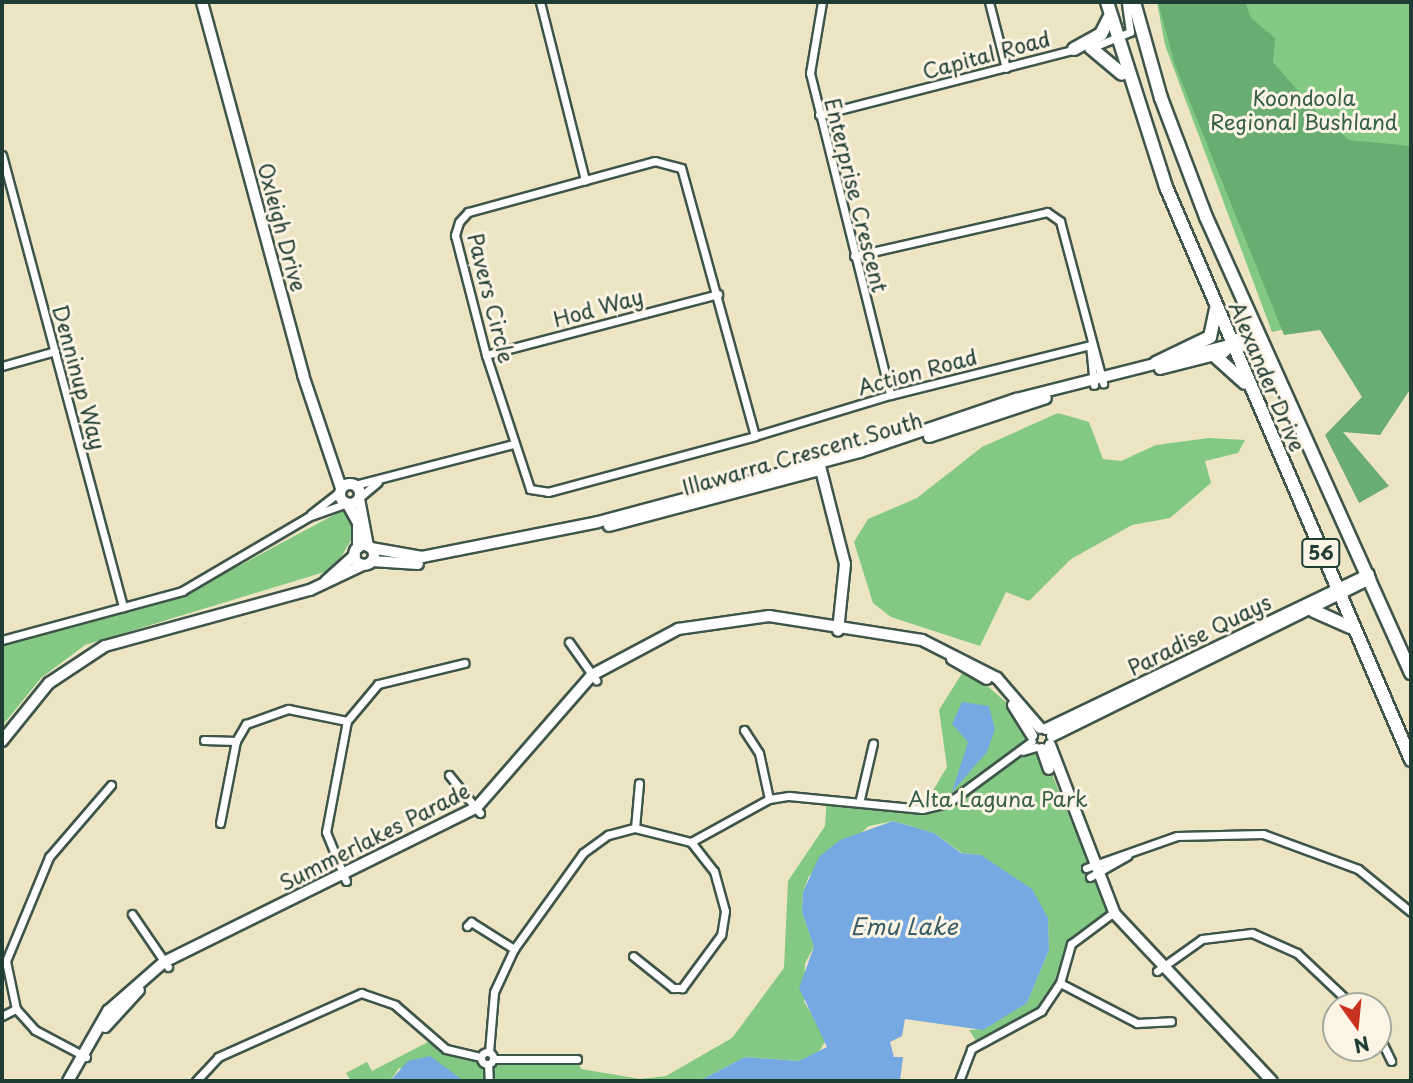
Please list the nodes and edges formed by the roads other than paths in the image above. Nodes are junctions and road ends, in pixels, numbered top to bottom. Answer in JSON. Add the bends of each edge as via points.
{"nodes":[{"id":1,"x":202,"y":2,"type":"edge"},
{"id":2,"x":540,"y":2,"type":"edge"},
{"id":3,"x":822,"y":2,"type":"edge"},
{"id":4,"x":989,"y":2,"type":"edge"},
{"id":5,"x":1107,"y":2,"type":"edge"},
{"id":6,"x":1126,"y":2,"type":"edge"},
{"id":7,"x":1134,"y":2,"type":"edge"},
{"id":8,"x":1110,"y":16,"type":"junction"},
{"id":9,"x":1117,"y":40,"type":"junction"},
{"id":10,"x":1091,"y":48,"type":"junction"},
{"id":11,"x":1074,"y":49,"type":"junction"},
{"id":12,"x":1006,"y":68,"type":"junction"},
{"id":13,"x":1131,"y":90,"type":"junction"},
{"id":14,"x":819,"y":115,"type":"junction"},
{"id":15,"x":2,"y":155,"type":"edge"},
{"id":16,"x":585,"y":180,"type":"junction"},
{"id":17,"x":854,"y":256,"type":"junction"},
{"id":18,"x":718,"y":294,"type":"junction"},
{"id":19,"x":1216,"y":302,"type":"junction"},
{"id":20,"x":1245,"y":307,"type":"junction"},
{"id":21,"x":1234,"y":344,"type":"junction"},
{"id":22,"x":1090,"y":345,"type":"junction"},
{"id":23,"x":55,"y":352,"type":"junction"},
{"id":24,"x":486,"y":355,"type":"junction"},
{"id":25,"x":1215,"y":356,"type":"junction"},
{"id":26,"x":1156,"y":363,"type":"junction"},
{"id":27,"x":1272,"y":365,"type":"junction"},
{"id":28,"x":2,"y":366,"type":"edge"},
{"id":29,"x":1098,"y":381,"type":"junction"},
{"id":30,"x":890,"y":395,"type":"junction"},
{"id":31,"x":1257,"y":401,"type":"junction"},
{"id":32,"x":755,"y":436,"type":"junction"},
{"id":33,"x":513,"y":444,"type":"junction"},
{"id":34,"x":824,"y":466,"type":"junction"},
{"id":35,"x":381,"y":480,"type":"junction"},
{"id":36,"x":347,"y":487,"type":"junction"},
{"id":37,"x":359,"y":498,"type":"junction"},
{"id":38,"x":347,"y":503,"type":"junction"},
{"id":39,"x":308,"y":517,"type":"junction"},
{"id":40,"x":363,"y":549,"type":"junction"},
{"id":41,"x":367,"y":563,"type":"junction"},
{"id":42,"x":1369,"y":576,"type":"junction"},
{"id":43,"x":324,"y":583,"type":"junction"},
{"id":44,"x":1338,"y":593,"type":"junction"},
{"id":45,"x":123,"y":607,"type":"junction"},
{"id":46,"x":1314,"y":611,"type":"junction"},
{"id":47,"x":834,"y":627,"type":"junction"},
{"id":48,"x":1355,"y":632,"type":"junction"},
{"id":49,"x":2,"y":640,"type":"edge"},
{"id":50,"x":569,"y":642,"type":"dead end"},
{"id":51,"x":464,"y":663,"type":"dead end"},
{"id":52,"x":1411,"y":673,"type":"edge"},
{"id":53,"x":594,"y":677,"type":"junction"},
{"id":54,"x":1119,"y":700,"type":"junction"},
{"id":55,"x":347,"y":721,"type":"junction"},
{"id":56,"x":744,"y":730,"type":"dead end"},
{"id":57,"x":1041,"y":739,"type":"junction"},
{"id":58,"x":204,"y":740,"type":"dead end"},
{"id":59,"x":2,"y":741,"type":"edge"},
{"id":60,"x":236,"y":741,"type":"junction"},
{"id":61,"x":873,"y":743,"type":"dead end"},
{"id":62,"x":1411,"y":760,"type":"edge"},
{"id":63,"x":449,"y":775,"type":"dead end"},
{"id":64,"x":639,"y":783,"type":"dead end"},
{"id":65,"x":111,"y":785,"type":"dead end"},
{"id":66,"x":769,"y":799,"type":"junction"},
{"id":67,"x":860,"y":799,"type":"junction"},
{"id":68,"x":478,"y":811,"type":"junction"},
{"id":69,"x":220,"y":823,"type":"dead end"},
{"id":70,"x":635,"y":828,"type":"junction"},
{"id":71,"x":691,"y":842,"type":"junction"},
{"id":72,"x":1091,"y":871,"type":"junction"},
{"id":73,"x":344,"y":878,"type":"junction"},
{"id":74,"x":1411,"y":912,"type":"edge"},
{"id":75,"x":132,"y":914,"type":"dead end"},
{"id":76,"x":1111,"y":914,"type":"junction"},
{"id":77,"x":467,"y":926,"type":"dead end"},
{"id":78,"x":514,"y":948,"type":"junction"},
{"id":79,"x":633,"y":956,"type":"dead end"},
{"id":80,"x":166,"y":964,"type":"junction"},
{"id":81,"x":1159,"y":969,"type":"junction"},
{"id":82,"x":1060,"y":983,"type":"junction"},
{"id":83,"x":1338,"y":992,"type":"edge"},
{"id":84,"x":16,"y":1009,"type":"junction"},
{"id":85,"x":2,"y":1016,"type":"edge"},
{"id":86,"x":1171,"y":1021,"type":"dead end"},
{"id":87,"x":489,"y":1052,"type":"junction"},
{"id":88,"x":84,"y":1056,"type":"junction"},
{"id":89,"x":481,"y":1057,"type":"junction"},
{"id":90,"x":577,"y":1059,"type":"dead end"},
{"id":91,"x":491,"y":1062,"type":"junction"},
{"id":92,"x":68,"y":1081,"type":"edge"},
{"id":93,"x":75,"y":1081,"type":"edge"},
{"id":94,"x":196,"y":1081,"type":"edge"},
{"id":95,"x":489,"y":1081,"type":"edge"},
{"id":96,"x":958,"y":1081,"type":"edge"},
{"id":97,"x":1263,"y":1081,"type":"edge"},
{"id":98,"x":1272,"y":1081,"type":"edge"}],
"edges":[{"from":1,"to":36,"type":"street","name":"Oxleigh Drive","via":[[306,386]]},
{"from":2,"to":16,"type":"street"},
{"from":3,"to":14,"type":"street","name":"Enterprise Crescent","via":[[810,73]]},
{"from":4,"to":12,"type":"street"},
{"from":5,"to":8,"type":"main road","name":"Alexander Drive","number":"56"},
{"from":6,"to":9,"type":"street","via":[[1131,27]]},
{"from":7,"to":20,"type":"main road","name":"Alexander Drive","number":"56","via":[[1161,98]]},
{"from":8,"to":9,"type":"main road","name":"Alexander Drive","number":"56"},
{"from":8,"to":11,"type":"main road","via":[[1101,34]]},
{"from":9,"to":10,"type":"street","name":"Capital Road"},
{"from":9,"to":13,"type":"main road","name":"Alexander Drive","number":"56"},
{"from":10,"to":11,"type":"street","name":"Capital Road"},
{"from":10,"to":13,"type":"main road","via":[[1115,62]]},
{"from":11,"to":12,"type":"street","name":"Capital Road"},
{"from":12,"to":14,"type":"street","name":"Capital Road"},
{"from":13,"to":19,"type":"main road","name":"Alexander Drive","number":"56"},
{"from":14,"to":17,"type":"street","name":"Enterprise Crescent"},
{"from":15,"to":23,"type":"street","name":"Denninup Way"},
{"from":16,"to":18,"type":"street","name":"Pavers Circle","via":[[655,161],[681,168]]},
{"from":16,"to":24,"type":"street","name":"Pavers Circle","via":[[468,212],[459,222],[455,236]]},
{"from":17,"to":22,"type":"street","via":[[1047,212],[1060,221]]},
{"from":17,"to":30,"type":"street","name":"Enterprise Crescent"},
{"from":18,"to":24,"type":"street","name":"Hod Way"},
{"from":18,"to":32,"type":"street","name":"Pavers Circle"},
{"from":19,"to":21,"type":"main road","name":"Alexander Drive","number":"56"},
{"from":19,"to":26,"type":"main road","via":[[1217,321],[1210,337]]},
{"from":20,"to":21,"type":"street","via":[[1244,332]]},
{"from":20,"to":27,"type":"main road","name":"Alexander Drive","number":"56"},
{"from":21,"to":25,"type":"street","name":"Illawarra Crescent South"},
{"from":21,"to":26,"type":"street","name":"Illawarra Crescent South"},
{"from":21,"to":27,"type":"street","via":[[1250,347]]},
{"from":21,"to":31,"type":"main road","name":"Alexander Drive","number":"56"},
{"from":22,"to":29,"type":"street"},
{"from":22,"to":30,"type":"street","name":"Action Road"},
{"from":23,"to":28,"type":"street"},
{"from":23,"to":45,"type":"street","name":"Denninup Way"},
{"from":24,"to":33,"type":"street","name":"Pavers Circle"},
{"from":25,"to":29,"type":"street","name":"Illawarra Crescent South"},
{"from":25,"to":31,"type":"main road"},
{"from":26,"to":29,"type":"street","name":"Illawarra Crescent South"},
{"from":27,"to":42,"type":"main road","name":"Alexander Drive","number":"56"},
{"from":29,"to":34,"type":"street","name":"Illawarra Crescent South"},
{"from":30,"to":32,"type":"street","name":"Action Road"},
{"from":31,"to":44,"type":"main road","name":"Alexander Drive","number":"56"},
{"from":32,"to":33,"type":"street","name":"Pavers Circle","via":[[548,492],[530,489]]},
{"from":33,"to":35,"type":"street"},
{"from":34,"to":40,"type":"street","name":"Illawarra Crescent South","via":[[598,522],[432,556]]},
{"from":34,"to":41,"type":"street","name":"Illawarra Crescent South","via":[[628,522],[434,561]]},
{"from":34,"to":47,"type":"street","via":[[845,564]]},
{"from":35,"to":36,"type":"street"},
{"from":35,"to":37,"type":"street"},
{"from":36,"to":37,"type":"street"},
{"from":36,"to":38,"type":"street"},
{"from":36,"to":39,"type":"street"},
{"from":37,"to":38,"type":"street"},
{"from":37,"to":40,"type":"street"},
{"from":38,"to":39,"type":"street"},
{"from":38,"to":40,"type":"street","via":[[358,523]]},
{"from":39,"to":45,"type":"street","via":[[182,591]]},
{"from":40,"to":41,"type":"street"},
{"from":40,"to":41,"type":"street"},
{"from":40,"to":43,"type":"street","name":"Illawarra Crescent South"},
{"from":41,"to":43,"type":"street","name":"Illawarra Crescent South"},
{"from":42,"to":44,"type":"street","name":"Paradise Quays"},
{"from":42,"to":52,"type":"main road","name":"Alexander Drive","number":"56"},
{"from":43,"to":59,"type":"street","name":"Illawarra Crescent South","via":[[105,646],[49,683]]},
{"from":44,"to":46,"type":"street","name":"Paradise Quays"},
{"from":44,"to":48,"type":"main road","name":"Alexander Drive","number":"56"},
{"from":44,"to":54,"type":"street","name":"Paradise Quays"},
{"from":45,"to":49,"type":"street"},
{"from":46,"to":48,"type":"main road","via":[[1340,618]]},
{"from":46,"to":54,"type":"street","name":"Paradise Quays"},
{"from":47,"to":53,"type":"street","name":"Summerlakes Parade","via":[[769,616],[703,622],[654,638]]},
{"from":47,"to":57,"type":"street","name":"Summerlakes Parade","via":[[914,644],[961,663],[1009,699]]},
{"from":48,"to":62,"type":"main road","name":"Alexander Drive","number":"56"},
{"from":50,"to":53,"type":"street"},
{"from":51,"to":55,"type":"street","via":[[378,684]]},
{"from":53,"to":68,"type":"street","name":"Summerlakes Parade"},
{"from":54,"to":57,"type":"street","name":"Paradise Quays"},
{"from":55,"to":60,"type":"street","via":[[288,709],[246,724]]},
{"from":55,"to":73,"type":"street","via":[[326,832]]},
{"from":56,"to":66,"type":"street","via":[[759,753]]},
{"from":57,"to":67,"type":"street","name":"Paradise Quays","via":[[948,803],[922,809]]},
{"from":57,"to":72,"type":"street","name":"Summerlakes Parade"},
{"from":58,"to":60,"type":"street"},
{"from":60,"to":69,"type":"street"},
{"from":61,"to":67,"type":"street"},
{"from":63,"to":68,"type":"street"},
{"from":64,"to":70,"type":"street"},
{"from":65,"to":84,"type":"street","via":[[34,884],[6,961]]},
{"from":66,"to":67,"type":"street","name":"Paradise Quays"},
{"from":66,"to":71,"type":"street","name":"Paradise Quays"},
{"from":68,"to":73,"type":"street","name":"Summerlakes Parade"},
{"from":70,"to":71,"type":"street"},
{"from":70,"to":78,"type":"street","via":[[608,835],[583,853]]},
{"from":71,"to":79,"type":"street","via":[[715,871],[725,911],[721,935],[682,988],[673,988]]},
{"from":72,"to":74,"type":"street","via":[[1130,853],[1204,832],[1263,834],[1358,869]]},
{"from":72,"to":76,"type":"street","name":"Summerlakes Parade"},
{"from":73,"to":80,"type":"street","name":"Summerlakes Parade"},
{"from":75,"to":80,"type":"street"},
{"from":76,"to":81,"type":"street","name":"Summerlakes Parade"},
{"from":76,"to":82,"type":"street","via":[[1071,944]]},
{"from":77,"to":78,"type":"street","via":[[471,922]]},
{"from":78,"to":87,"type":"street","via":[[494,992]]},
{"from":80,"to":88,"type":"street","name":"Summerlakes Parade","via":[[108,1011]]},
{"from":81,"to":83,"type":"street","via":[[1202,939],[1252,933],[1297,953]]},
{"from":81,"to":97,"type":"street","name":"Summerlakes Parade"},
{"from":81,"to":98,"type":"street","name":"Summerlakes Parade"},
{"from":82,"to":86,"type":"street","via":[[1137,1023]]},
{"from":82,"to":96,"type":"street","via":[[1041,1011],[971,1049]]},
{"from":84,"to":85,"type":"street"},
{"from":84,"to":88,"type":"street","via":[[35,1030]]},
{"from":87,"to":89,"type":"street"},
{"from":87,"to":91,"type":"street"},
{"from":88,"to":92,"type":"street","name":"Summerlakes Parade"},
{"from":88,"to":93,"type":"street","name":"Summerlakes Parade"},
{"from":89,"to":91,"type":"street"},
{"from":89,"to":94,"type":"street","via":[[446,1049],[395,1005],[361,993],[218,1057]]},
{"from":90,"to":91,"type":"street"},
{"from":91,"to":95,"type":"street"}]}
